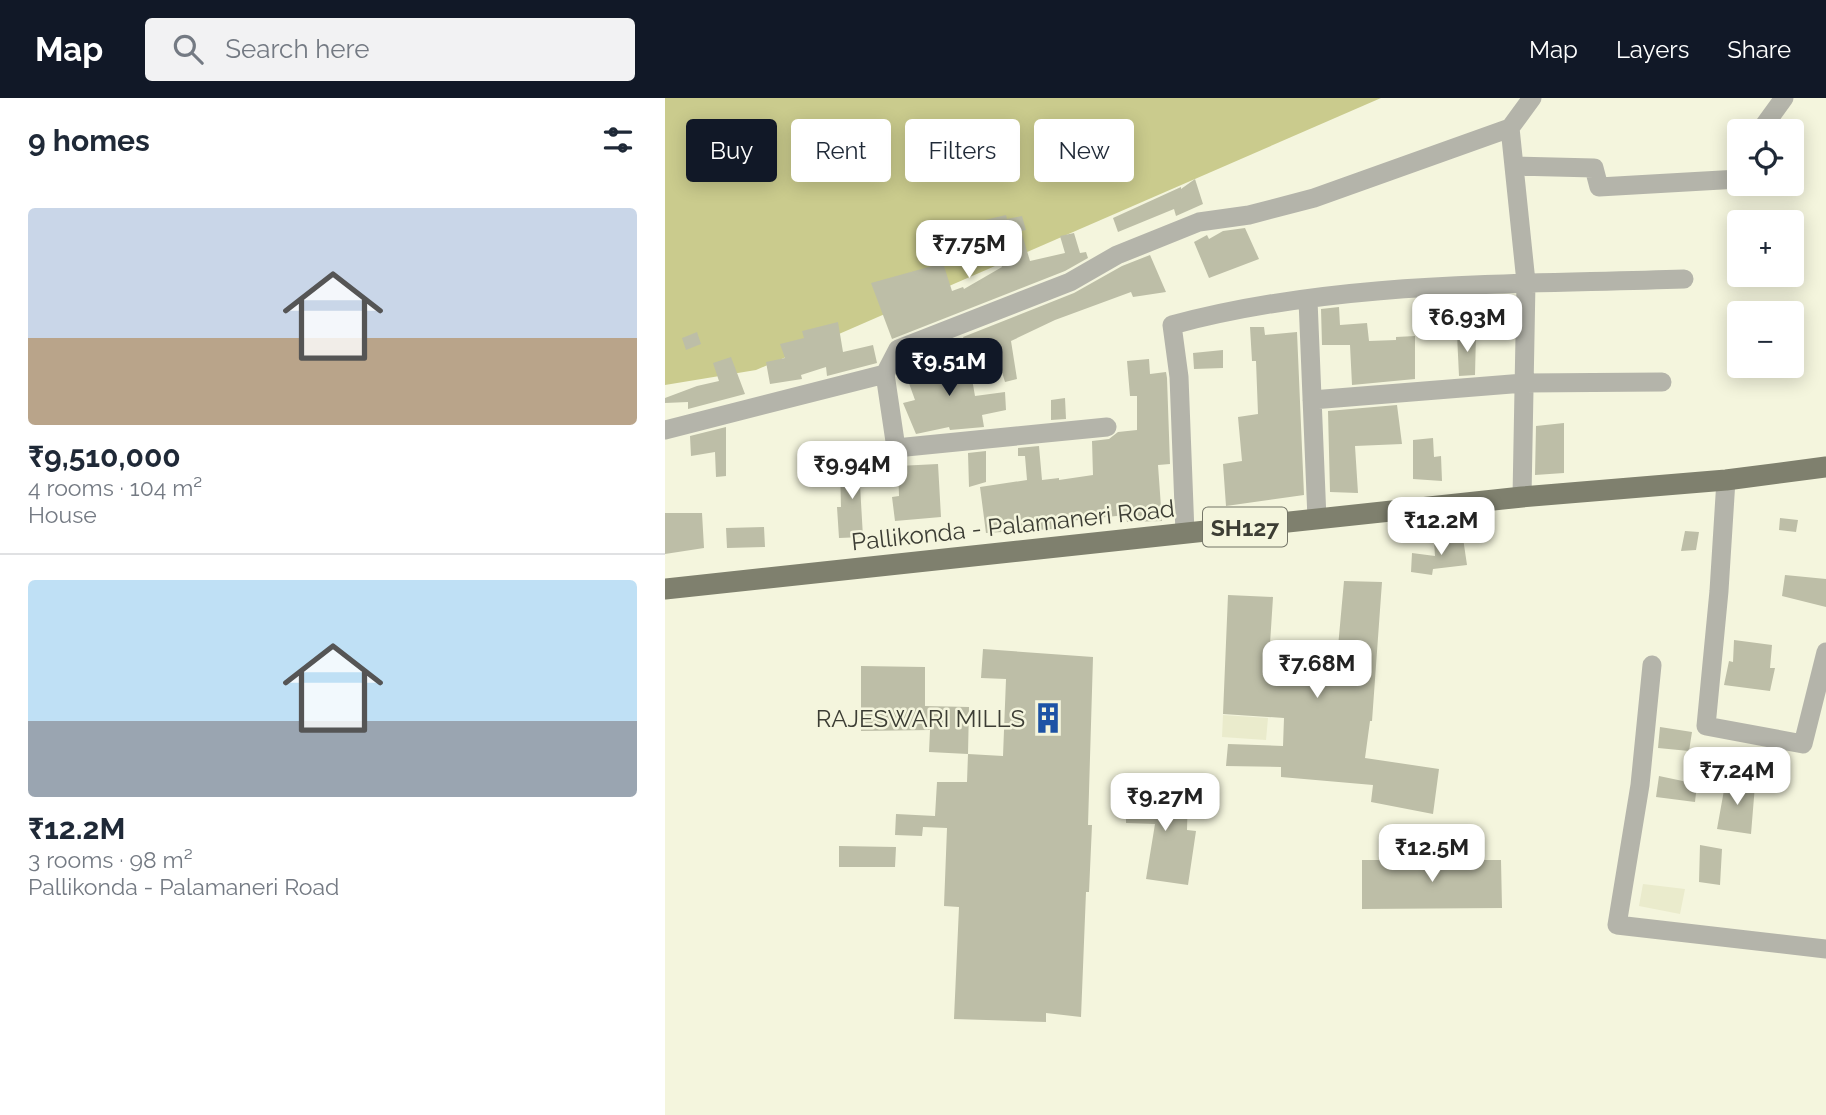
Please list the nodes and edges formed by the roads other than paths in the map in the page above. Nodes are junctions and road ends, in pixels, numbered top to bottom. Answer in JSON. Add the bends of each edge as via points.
{"nodes":[{"id":1,"x":1532,"y":98,"type":"edge"},
{"id":2,"x":1784,"y":98,"type":"edge"},
{"id":3,"x":1769,"y":119,"type":"edge"},
{"id":4,"x":1510,"y":128,"type":"junction"},
{"id":5,"x":1514,"y":166,"type":"junction"},
{"id":6,"x":1727,"y":180,"type":"edge"},
{"id":7,"x":1684,"y":279,"type":"dead end"},
{"id":8,"x":1526,"y":282,"type":"junction"},
{"id":9,"x":1308,"y":300,"type":"junction"},
{"id":10,"x":885,"y":374,"type":"junction"},
{"id":11,"x":1663,"y":382,"type":"dead end"},
{"id":12,"x":1524,"y":383,"type":"junction"},
{"id":13,"x":1312,"y":400,"type":"junction"},
{"id":14,"x":1107,"y":427,"type":"dead end"},
{"id":15,"x":665,"y":430,"type":"edge"},
{"id":16,"x":1826,"y":467,"type":"edge"},
{"id":17,"x":1725,"y":480,"type":"junction"},
{"id":18,"x":1522,"y":497,"type":"junction"},
{"id":19,"x":1317,"y":519,"type":"junction"},
{"id":20,"x":1185,"y":533,"type":"junction"},
{"id":21,"x":665,"y":589,"type":"edge"},
{"id":22,"x":1826,"y":652,"type":"edge"},
{"id":23,"x":1652,"y":665,"type":"dead end"},
{"id":24,"x":1826,"y":949,"type":"edge"}],
"edges":[{"from":1,"to":4,"type":"street"},
{"from":2,"to":3,"type":"street"},
{"from":4,"to":5,"type":"street"},
{"from":4,"to":10,"type":"street","via":[[1314,198],[1199,222],[1117,256],[1070,282],[898,349]]},
{"from":5,"to":6,"type":"street","via":[[1594,168],[1599,187]]},
{"from":5,"to":8,"type":"street"},
{"from":7,"to":8,"type":"street"},
{"from":8,"to":9,"type":"street","via":[[1404,287]]},
{"from":8,"to":12,"type":"street"},
{"from":9,"to":13,"type":"street"},
{"from":9,"to":20,"type":"street","via":[[1228,310],[1172,325],[1179,377]]},
{"from":10,"to":14,"type":"street","via":[[896,449]]},
{"from":10,"to":15,"type":"street"},
{"from":11,"to":12,"type":"street"},
{"from":12,"to":13,"type":"street"},
{"from":12,"to":18,"type":"street"},
{"from":13,"to":19,"type":"street"},
{"from":16,"to":17,"type":"main road","name":"Pallikonda - Palamaneri Road","number":"SH127"},
{"from":17,"to":18,"type":"main road","name":"Pallikonda - Palamaneri Road","number":"SH127"},
{"from":17,"to":22,"type":"street","via":[[1706,726],[1803,744]]},
{"from":18,"to":19,"type":"main road","name":"Pallikonda - Palamaneri Road","number":"SH127"},
{"from":19,"to":20,"type":"main road","name":"Pallikonda - Palamaneri Road","number":"SH127"},
{"from":20,"to":21,"type":"main road","name":"Pallikonda - Palamaneri Road","number":"SH127"},
{"from":23,"to":24,"type":"street","via":[[1640,785],[1617,925]]}]}
